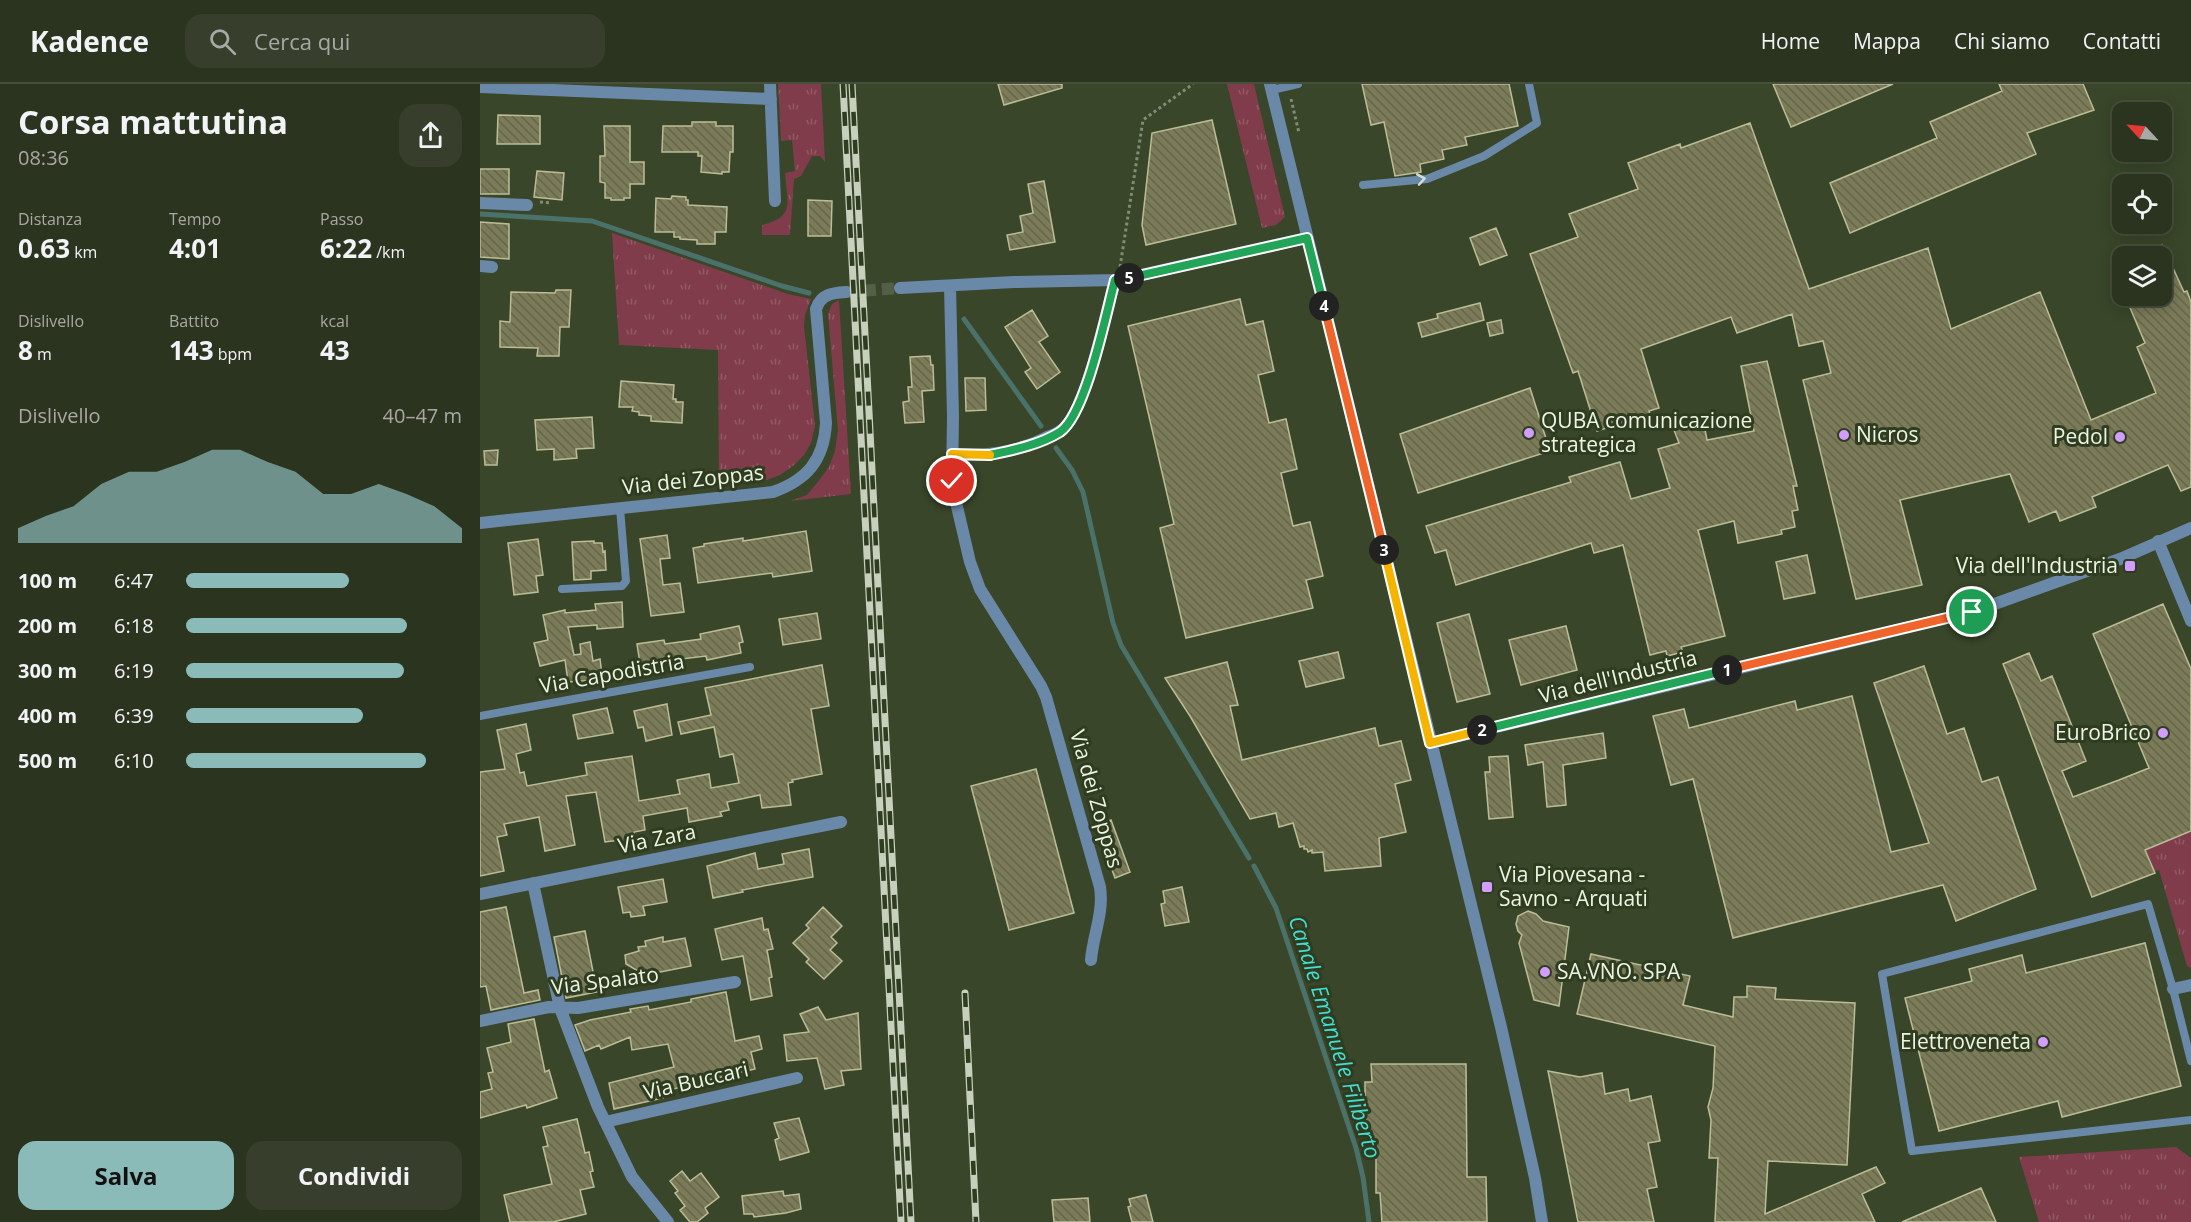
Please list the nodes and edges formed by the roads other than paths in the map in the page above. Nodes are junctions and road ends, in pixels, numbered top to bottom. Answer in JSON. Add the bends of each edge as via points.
{"nodes":[{"id":1,"x":770,"y":84,"type":"edge"},
{"id":2,"x":1298,"y":84,"type":"edge"},
{"id":3,"x":1529,"y":84,"type":"edge"},
{"id":4,"x":480,"y":87,"type":"edge"},
{"id":5,"x":1271,"y":87,"type":"edge"},
{"id":6,"x":771,"y":99,"type":"junction"},
{"id":7,"x":1363,"y":185,"type":"dead end"},
{"id":8,"x":775,"y":201,"type":"dead end"},
{"id":9,"x":480,"y":203,"type":"edge"},
{"id":10,"x":527,"y":205,"type":"dead end"},
{"id":11,"x":1307,"y":238,"type":"junction"},
{"id":12,"x":1116,"y":280,"type":"junction"},
{"id":13,"x":950,"y":286,"type":"junction"},
{"id":14,"x":900,"y":288,"type":"tunnel mouth"},
{"id":15,"x":846,"y":292,"type":"tunnel mouth"},
{"id":16,"x":952,"y":454,"type":"junction"},
{"id":17,"x":621,"y":508,"type":"junction"},
{"id":18,"x":480,"y":523,"type":"edge"},
{"id":19,"x":2191,"y":528,"type":"edge"},
{"id":20,"x":2158,"y":541,"type":"junction"},
{"id":21,"x":562,"y":589,"type":"dead end"},
{"id":22,"x":2191,"y":621,"type":"edge"},
{"id":23,"x":750,"y":667,"type":"dead end"},
{"id":24,"x":480,"y":716,"type":"edge"},
{"id":25,"x":1430,"y":743,"type":"junction"},
{"id":26,"x":841,"y":822,"type":"dead end"},
{"id":27,"x":533,"y":883,"type":"junction"},
{"id":28,"x":480,"y":894,"type":"edge"},
{"id":29,"x":1091,"y":960,"type":"dead end"},
{"id":30,"x":735,"y":982,"type":"dead end"},
{"id":31,"x":2191,"y":985,"type":"edge"},
{"id":32,"x":2174,"y":989,"type":"junction"},
{"id":33,"x":560,"y":1008,"type":"junction"},
{"id":34,"x":480,"y":1021,"type":"edge"},
{"id":35,"x":2191,"y":1061,"type":"edge"},
{"id":36,"x":796,"y":1078,"type":"dead end"},
{"id":37,"x":2191,"y":1120,"type":"edge"},
{"id":38,"x":605,"y":1122,"type":"junction"},
{"id":39,"x":668,"y":1222,"type":"edge"},
{"id":40,"x":1542,"y":1222,"type":"edge"}],
"edges":[{"from":1,"to":6,"type":"street"},
{"from":2,"to":5,"type":"lane"},
{"from":7,"to":3,"type":"lane","one_way":true,"via":[[1427,179],[1484,156],[1537,123]]},
{"from":4,"to":6,"type":"street"},
{"from":5,"to":11,"type":"street"},
{"from":6,"to":8,"type":"street"},
{"from":9,"to":10,"type":"street"},
{"from":11,"to":12,"type":"street"},
{"from":11,"to":25,"type":"street"},
{"from":12,"to":13,"type":"street"},
{"from":12,"to":16,"type":"street","via":[[1084,392],[1066,426],[1012,451],[989,456]]},
{"from":13,"to":14,"type":"street"},
{"from":13,"to":16,"type":"street","name":"Via dei Zoppas"},
{"from":15,"to":17,"type":"street","name":"Via dei Zoppas","via":[[822,297],[816,309],[825,437],[801,479],[773,492]]},
{"from":16,"to":29,"type":"street","name":"Via dei Zoppas","via":[[955,498],[970,562],[980,590],[1046,697],[1100,887],[1102,907]]},
{"from":17,"to":18,"type":"street","name":"Via dei Zoppas"},
{"from":17,"to":21,"type":"lane","via":[[626,581],[622,586]]},
{"from":19,"to":20,"type":"street","name":"Via dell'Industria"},
{"from":20,"to":22,"type":"street"},
{"from":20,"to":25,"type":"street","name":"Via dell'Industria","via":[[2120,559],[1972,612]]},
{"from":23,"to":24,"type":"lane","name":"Via Capodistria"},
{"from":25,"to":40,"type":"street","via":[[1501,1027]]},
{"from":26,"to":27,"type":"street","name":"Via Zara"},
{"from":27,"to":28,"type":"street","name":"Via Zara"},
{"from":27,"to":33,"type":"street"},
{"from":30,"to":33,"type":"street","name":"Via Spalato"},
{"from":31,"to":32,"type":"street"},
{"from":32,"to":35,"type":"lane"},
{"from":32,"to":37,"type":"lane","via":[[2148,904],[1882,974],[1912,1151]]},
{"from":33,"to":34,"type":"street","name":"Via Spalato"},
{"from":33,"to":38,"type":"street"},
{"from":36,"to":38,"type":"street","name":"Via Buccari"},
{"from":38,"to":39,"type":"street","via":[[632,1177]]}]}
